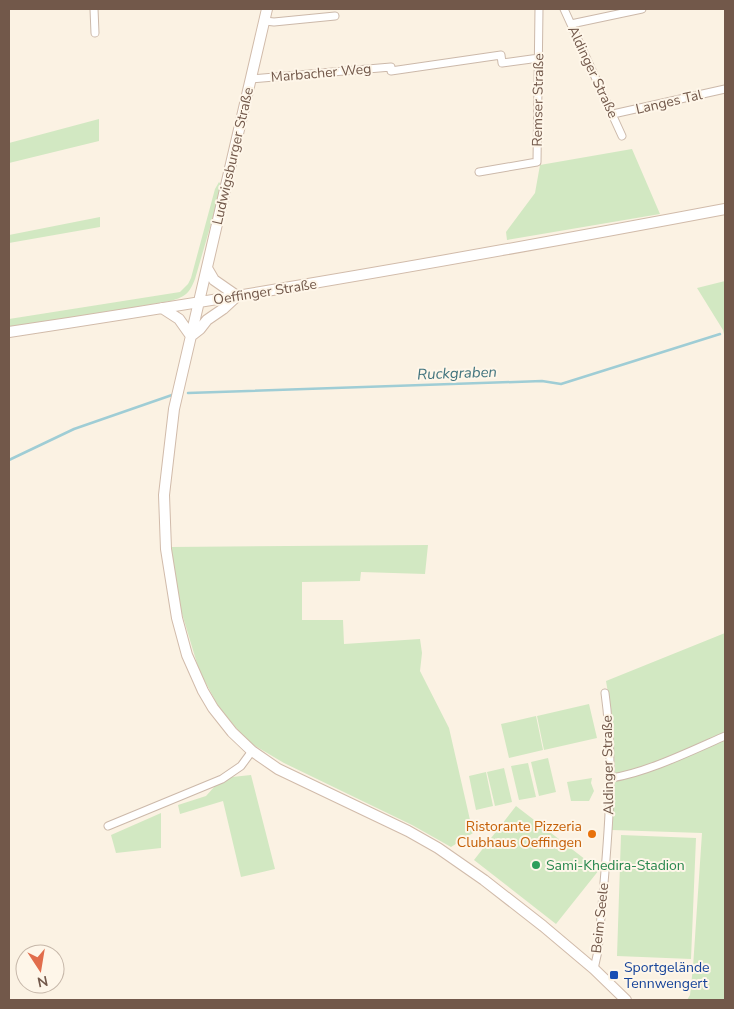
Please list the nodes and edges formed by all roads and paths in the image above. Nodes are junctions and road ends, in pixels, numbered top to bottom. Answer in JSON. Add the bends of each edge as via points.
{"nodes":[{"id":1,"x":94,"y":9,"type":"edge"},
{"id":2,"x":268,"y":9,"type":"edge"},
{"id":3,"x":539,"y":9,"type":"edge"},
{"id":4,"x":564,"y":9,"type":"edge"},
{"id":5,"x":642,"y":9,"type":"edge"},
{"id":6,"x":620,"y":11,"type":"edge"},
{"id":7,"x":335,"y":16,"type":"dead end"},
{"id":8,"x":265,"y":21,"type":"junction"},
{"id":9,"x":571,"y":24,"type":"junction"},
{"id":10,"x":95,"y":33,"type":"dead end"},
{"id":11,"x":538,"y":58,"type":"junction"},
{"id":12,"x":251,"y":79,"type":"junction"},
{"id":13,"x":725,"y":89,"type":"edge"},
{"id":14,"x":612,"y":114,"type":"junction"},
{"id":15,"x":622,"y":136,"type":"dead end"},
{"id":16,"x":479,"y":172,"type":"dead end"},
{"id":17,"x":725,"y":209,"type":"edge"},
{"id":18,"x":207,"y":268,"type":"junction"},
{"id":19,"x":237,"y":296,"type":"junction"},
{"id":20,"x":199,"y":303,"type":"junction"},
{"id":21,"x":162,"y":308,"type":"junction"},
{"id":22,"x":9,"y":332,"type":"edge"},
{"id":23,"x":191,"y":336,"type":"junction"},
{"id":24,"x":605,"y":692,"type":"dead end"},
{"id":25,"x":725,"y":736,"type":"edge"},
{"id":26,"x":252,"y":751,"type":"junction"},
{"id":27,"x":611,"y":778,"type":"junction"},
{"id":28,"x":108,"y":826,"type":"dead end"},
{"id":29,"x":608,"y":837,"type":"joint"},
{"id":30,"x":594,"y":969,"type":"junction"},
{"id":31,"x":626,"y":1000,"type":"edge"}],
"edges":[{"from":1,"to":10,"type":"street"},
{"from":2,"to":8,"type":"main road","name":"Ludwigsburger Straße"},
{"from":3,"to":11,"type":"street","name":"Remser Straße"},
{"from":4,"to":9,"type":"street","name":"Aldinger Straße"},
{"from":5,"to":6,"type":"street"},
{"from":6,"to":9,"type":"street"},
{"from":7,"to":8,"type":"street"},
{"from":8,"to":12,"type":"main road","name":"Ludwigsburger Straße"},
{"from":9,"to":14,"type":"street","name":"Aldinger Straße"},
{"from":11,"to":12,"type":"street","name":"Marbacher Weg","via":[[502,63],[501,54],[391,69]]},
{"from":11,"to":16,"type":"street","name":"Remser Straße","via":[[537,162]]},
{"from":12,"to":18,"type":"main road","name":"Ludwigsburger Straße"},
{"from":13,"to":14,"type":"street","name":"Langes Tal"},
{"from":14,"to":15,"type":"street","name":"Aldinger Straße"},
{"from":17,"to":19,"type":"main road","name":"Oeffinger Straße"},
{"from":18,"to":19,"type":"main road","via":[[220,286]]},
{"from":18,"to":20,"type":"main road","name":"Ludwigsburger Straße"},
{"from":19,"to":20,"type":"main road","name":"Oeffinger Straße"},
{"from":19,"to":23,"type":"main road"},
{"from":20,"to":21,"type":"main road","name":"Oeffinger Straße"},
{"from":20,"to":23,"type":"main road","name":"Ludwigsburger Straße"},
{"from":21,"to":22,"type":"main road","name":"Oeffinger Straße"},
{"from":21,"to":23,"type":"main road","via":[[180,319]]},
{"from":23,"to":26,"type":"main road","name":"Ludwigsburger Straße","via":[[174,409],[164,495],[166,550],[173,598],[187,655],[203,691],[222,721]]},
{"from":24,"to":27,"type":"street","name":"Aldinger Straße"},
{"from":25,"to":27,"type":"street","via":[[671,759]]},
{"from":26,"to":28,"type":"street","via":[[241,766],[222,779]]},
{"from":26,"to":30,"type":"main road","name":"Ludwigsburger Straße","via":[[278,769],[438,848],[484,880]]},
{"from":27,"to":29,"type":"street","name":"Aldinger Straße"},
{"from":29,"to":30,"type":"street","name":"Beim Seele"},
{"from":30,"to":31,"type":"main road","name":"Ludwigsburger Straße"}]}
